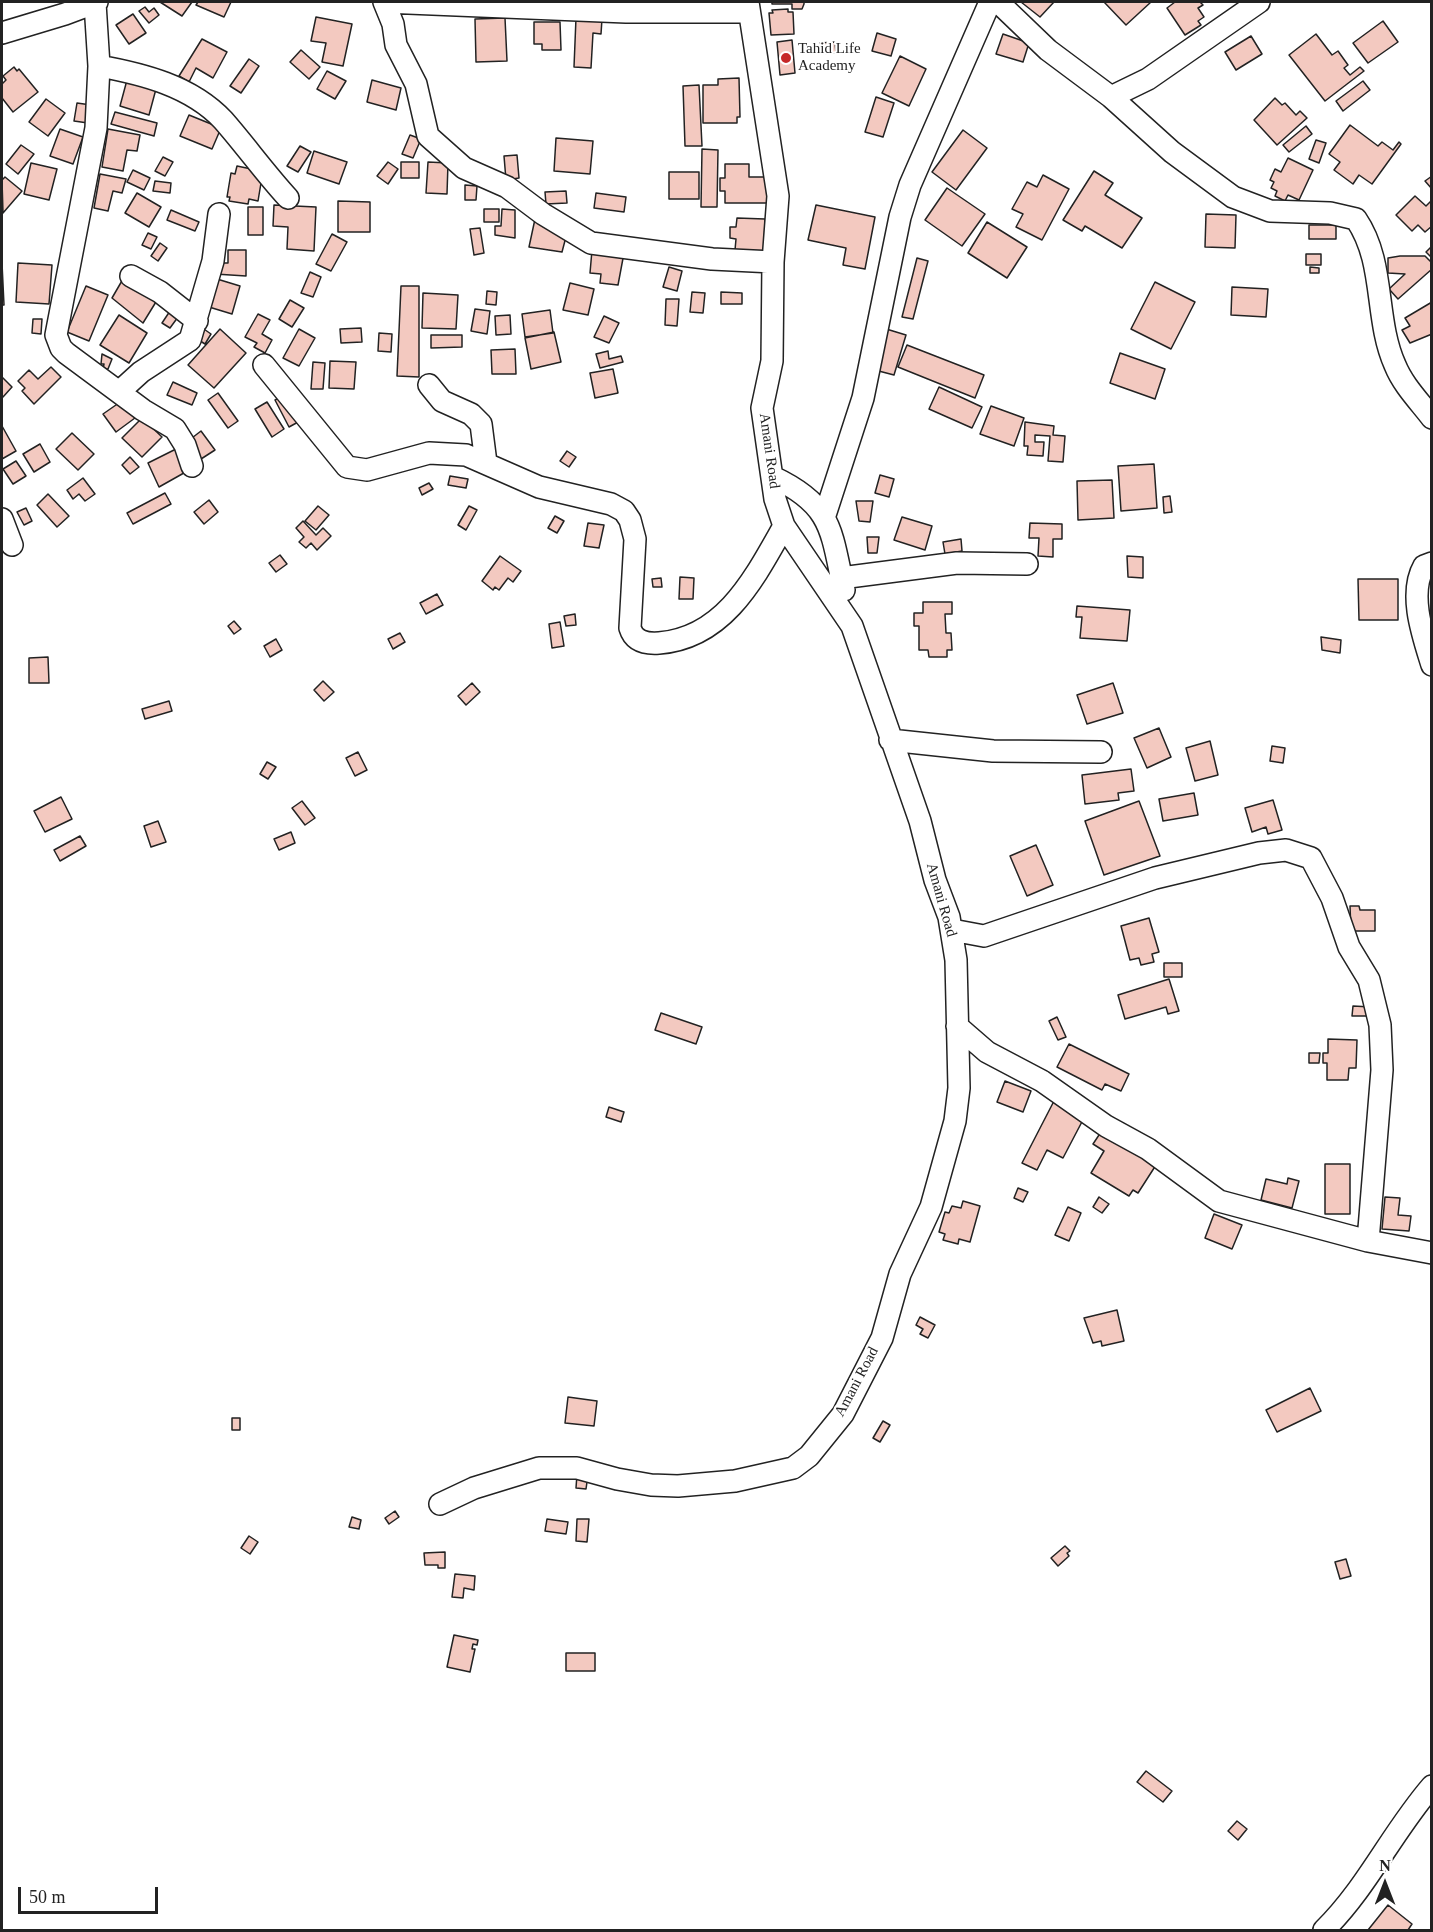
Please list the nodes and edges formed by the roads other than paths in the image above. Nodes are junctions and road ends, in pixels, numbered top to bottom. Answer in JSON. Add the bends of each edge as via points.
{"nodes":[{"id":1,"x":96,"y":2,"type":"edge"},
{"id":2,"x":384,"y":2,"type":"edge"},
{"id":3,"x":990,"y":2,"type":"edge"},
{"id":4,"x":998,"y":2,"type":"edge"},
{"id":5,"x":1259,"y":2,"type":"edge"},
{"id":6,"x":748,"y":7,"type":"edge"},
{"id":7,"x":2,"y":33,"type":"edge"},
{"id":8,"x":99,"y":66,"type":"junction"},
{"id":9,"x":1111,"y":97,"type":"junction"},
{"id":10,"x":288,"y":198,"type":"dead end"},
{"id":11,"x":219,"y":214,"type":"dead end"},
{"id":12,"x":773,"y":262,"type":"junction"},
{"id":13,"x":131,"y":276,"type":"dead end"},
{"id":14,"x":197,"y":321,"type":"junction"},
{"id":15,"x":264,"y":365,"type":"dead end"},
{"id":16,"x":429,"y":385,"type":"dead end"},
{"id":17,"x":119,"y":392,"type":"junction"},
{"id":18,"x":1431,"y":418,"type":"edge"},
{"id":19,"x":486,"y":463,"type":"junction"},
{"id":20,"x":192,"y":466,"type":"dead end"},
{"id":21,"x":773,"y":477,"type":"junction"},
{"id":22,"x":825,"y":515,"type":"junction"},
{"id":23,"x":2,"y":519,"type":"edge"},
{"id":24,"x":784,"y":526,"type":"junction"},
{"id":25,"x":12,"y":545,"type":"dead end"},
{"id":26,"x":1431,"y":563,"type":"edge"},
{"id":27,"x":1027,"y":564,"type":"dead end"},
{"id":28,"x":841,"y":578,"type":"junction"},
{"id":29,"x":852,"y":626,"type":"junction"},
{"id":30,"x":1431,"y":665,"type":"edge"},
{"id":31,"x":890,"y":740,"type":"junction"},
{"id":32,"x":1101,"y":752,"type":"dead end"},
{"id":33,"x":952,"y":930,"type":"junction"},
{"id":34,"x":957,"y":1026,"type":"junction"},
{"id":35,"x":1368,"y":1241,"type":"junction"},
{"id":36,"x":1431,"y":1253,"type":"edge"},
{"id":37,"x":441,"y":1504,"type":"dead end"},
{"id":38,"x":1431,"y":1786,"type":"edge"},
{"id":39,"x":1324,"y":1930,"type":"edge"}],
"edges":[{"from":1,"to":7,"type":"street"},
{"from":1,"to":8,"type":"street"},
{"from":2,"to":6,"type":"street","via":[[626,12]]},
{"from":2,"to":12,"type":"street","via":[[396,45],[416,84],[428,136],[464,168],[507,187],[591,243],[712,259]]},
{"from":3,"to":22,"type":"street","via":[[909,185],[863,398]]},
{"from":4,"to":9,"type":"street","via":[[1048,50]]},
{"from":5,"to":9,"type":"street","via":[[1148,80]]},
{"from":6,"to":12,"type":"street","name":"Amani Road","via":[[778,196]]},
{"from":8,"to":10,"type":"street","via":[[156,79],[196,98],[223,120]]},
{"from":8,"to":17,"type":"street","via":[[96,128],[56,335],[66,353]]},
{"from":9,"to":18,"type":"street","via":[[1172,152],[1233,197],[1270,211],[1330,213],[1356,219],[1373,252],[1394,364]]},
{"from":11,"to":14,"type":"street","via":[[215,251]]},
{"from":12,"to":21,"type":"street","name":"Amani Road","via":[[772,361],[762,408]]},
{"from":13,"to":14,"type":"street","via":[[160,292]]},
{"from":14,"to":17,"type":"street","via":[[184,346],[160,358]]},
{"from":15,"to":19,"type":"street","via":[[347,467],[367,470],[429,453],[466,455]]},
{"from":16,"to":19,"type":"street","via":[[442,401],[471,414],[481,424]]},
{"from":17,"to":20,"type":"street","via":[[175,429]]},
{"from":19,"to":24,"type":"street","via":[[539,487],[611,504],[624,511],[635,539],[630,628],[636,639],[651,643],[684,639],[720,620],[741,597]]},
{"from":21,"to":22,"type":"street","via":[[797,488]]},
{"from":21,"to":24,"type":"street","name":"Amani Road"},
{"from":22,"to":28,"type":"street"},
{"from":23,"to":25,"type":"street"},
{"from":24,"to":29,"type":"street","name":"Amani Road"},
{"from":26,"to":30,"type":"street","via":[[1424,566],[1417,585]]},
{"from":27,"to":28,"type":"street","via":[[957,562]]},
{"from":28,"to":29,"type":"street"},
{"from":29,"to":31,"type":"street","name":"Amani Road","via":[[878,693]]},
{"from":31,"to":32,"type":"street","via":[[993,751]]},
{"from":31,"to":33,"type":"street","name":"Amani Road","via":[[920,821]]},
{"from":33,"to":34,"type":"street","name":"Amani Road"},
{"from":33,"to":35,"type":"street","via":[[984,936],[1155,878],[1259,853],[1286,850],[1311,858],[1332,898],[1349,947],[1369,980],[1380,1025],[1382,1070]]},
{"from":34,"to":35,"type":"street","via":[[987,1052],[1042,1081],[1106,1126],[1148,1149],[1219,1201]]},
{"from":34,"to":37,"type":"street","name":"Amani Road","via":[[956,1110],[931,1207],[900,1274],[882,1338],[843,1414],[809,1456],[793,1468],[701,1486],[651,1485],[577,1468],[539,1468],[474,1488]]},
{"from":35,"to":36,"type":"street"},
{"from":38,"to":39,"type":"street","via":[[1345,1909]]}]}
